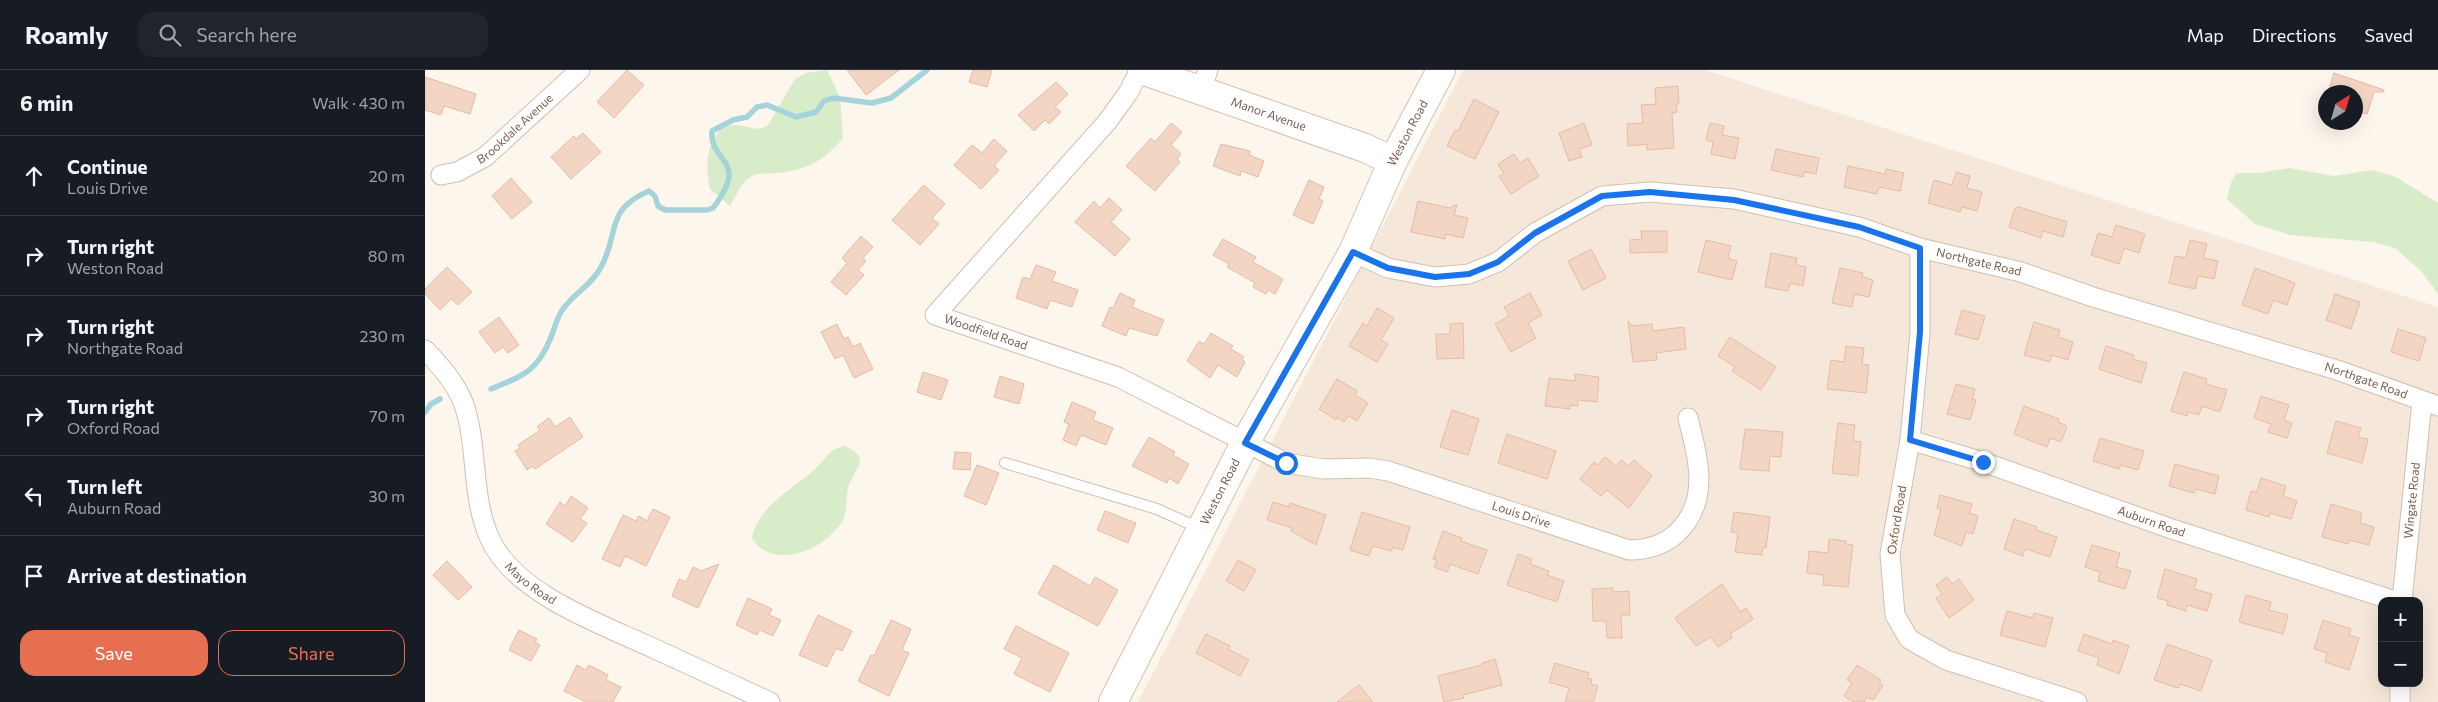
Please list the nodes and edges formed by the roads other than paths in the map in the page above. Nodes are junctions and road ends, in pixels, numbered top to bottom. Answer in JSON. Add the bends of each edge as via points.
{"nodes":[{"id":1,"x":580,"y":70,"type":"edge"},
{"id":2,"x":1141,"y":70,"type":"edge"},
{"id":3,"x":1441,"y":70,"type":"edge"},
{"id":4,"x":1205,"y":80,"type":"edge"},
{"id":5,"x":1393,"y":161,"type":"junction"},
{"id":6,"x":441,"y":175,"type":"dead end"},
{"id":7,"x":1920,"y":248,"type":"junction"},
{"id":8,"x":1353,"y":252,"type":"junction"},
{"id":9,"x":425,"y":350,"type":"edge"},
{"id":10,"x":2430,"y":403,"type":"edge"},
{"id":11,"x":1688,"y":418,"type":"dead end"},
{"id":12,"x":1910,"y":440,"type":"junction"},
{"id":13,"x":1245,"y":443,"type":"junction"},
{"id":14,"x":1005,"y":464,"type":"dead end"},
{"id":15,"x":1201,"y":529,"type":"junction"},
{"id":16,"x":2383,"y":597,"type":"edge"},
{"id":17,"x":2403,"y":597,"type":"edge"},
{"id":18,"x":2400,"y":687,"type":"edge"},
{"id":19,"x":770,"y":702,"type":"edge"},
{"id":20,"x":1113,"y":702,"type":"edge"},
{"id":21,"x":2077,"y":702,"type":"edge"},
{"id":22,"x":2400,"y":702,"type":"edge"}],
"edges":[{"from":1,"to":6,"type":"street","name":"Brookdale Avenue","via":[[485,157],[457,172]]},
{"from":2,"to":4,"type":"main road","name":"Manor Avenue"},
{"from":2,"to":13,"type":"street","name":"Woodfield Road","via":[[1107,122],[935,315],[1118,377]]},
{"from":3,"to":5,"type":"main road","name":"Weston Road"},
{"from":4,"to":5,"type":"main road","name":"Manor Avenue"},
{"from":5,"to":8,"type":"main road","name":"Weston Road"},
{"from":7,"to":8,"type":"street","name":"Northgate Road","via":[[1859,227],[1734,200],[1650,192],[1602,196],[1535,233],[1498,262],[1469,274],[1435,277],[1388,268]]},
{"from":7,"to":10,"type":"street","name":"Northgate Road","via":[[2021,272],[2093,297],[2337,370]]},
{"from":7,"to":12,"type":"street","name":"Oxford Road","via":[[1920,332]]},
{"from":8,"to":13,"type":"main road","name":"Weston Road"},
{"from":9,"to":19,"type":"street","name":"Mayo Road","via":[[440,365],[463,402],[482,518],[499,555],[512,570],[578,613]]},
{"from":10,"to":17,"type":"street","name":"Wingate Road"},
{"from":11,"to":13,"type":"street","name":"Louis Drive","via":[[1699,473],[1695,505],[1691,517],[1671,538],[1645,550],[1613,546],[1388,471],[1304,467],[1269,456]]},
{"from":12,"to":16,"type":"street","name":"Auburn Road"},
{"from":12,"to":21,"type":"street","name":"Oxford Road","via":[[1890,554],[1895,615],[1905,634],[1918,646],[1946,660]]},
{"from":13,"to":15,"type":"main road","name":"Weston Road"},
{"from":14,"to":15,"type":"lane","via":[[1157,509]]},
{"from":15,"to":20,"type":"main road","name":"Weston Road"},
{"from":18,"to":22,"type":"street"}]}
